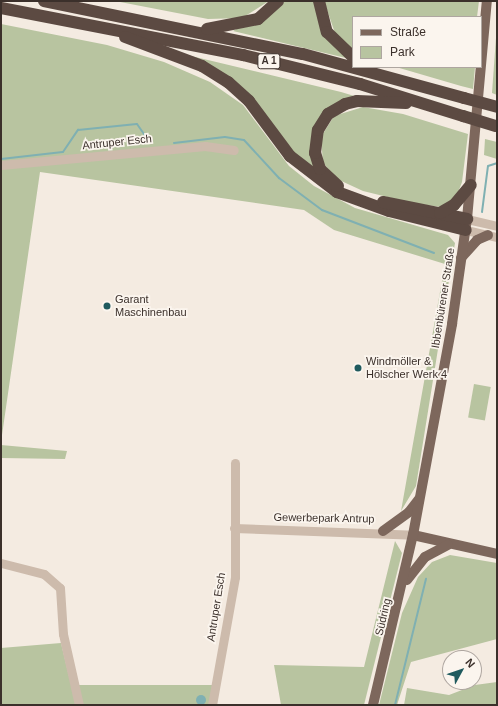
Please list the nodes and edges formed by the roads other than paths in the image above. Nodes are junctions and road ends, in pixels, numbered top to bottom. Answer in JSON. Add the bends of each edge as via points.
{"nodes":[{"id":1,"x":44,"y":1,"type":"edge"},
{"id":2,"x":278,"y":1,"type":"edge"},
{"id":3,"x":319,"y":1,"type":"edge"},
{"id":4,"x":487,"y":1,"type":"edge"},
{"id":5,"x":1,"y":8,"type":"edge"},
{"id":6,"x":111,"y":28,"type":"junction"},
{"id":7,"x":193,"y":29,"type":"junction"},
{"id":8,"x":352,"y":56,"type":"edge"},
{"id":9,"x":482,"y":58,"type":"edge"},
{"id":10,"x":373,"y":68,"type":"edge"},
{"id":11,"x":481,"y":68,"type":"edge"},
{"id":12,"x":414,"y":85,"type":"junction"},
{"id":13,"x":425,"y":104,"type":"junction"},
{"id":14,"x":497,"y":107,"type":"edge"},
{"id":15,"x":496,"y":126,"type":"edge"},
{"id":16,"x":234,"y":150,"type":"dead end"},
{"id":17,"x":1,"y":165,"type":"edge"},
{"id":18,"x":471,"y":185,"type":"junction"},
{"id":19,"x":440,"y":213,"type":"junction"},
{"id":20,"x":466,"y":224,"type":"junction"},
{"id":21,"x":497,"y":226,"type":"edge"},
{"id":22,"x":492,"y":236,"type":"edge"},
{"id":23,"x":461,"y":258,"type":"junction"},
{"id":24,"x":235,"y":463,"type":"dead end"},
{"id":25,"x":421,"y":497,"type":"junction"},
{"id":26,"x":234,"y":528,"type":"junction"},
{"id":27,"x":383,"y":531,"type":"junction"},
{"id":28,"x":413,"y":535,"type":"junction"},
{"id":29,"x":448,"y":544,"type":"junction"},
{"id":30,"x":497,"y":554,"type":"edge"},
{"id":31,"x":1,"y":563,"type":"edge"},
{"id":32,"x":402,"y":587,"type":"junction"},
{"id":33,"x":79,"y":705,"type":"edge"},
{"id":34,"x":212,"y":705,"type":"edge"},
{"id":35,"x":373,"y":705,"type":"edge"}],
"edges":[{"from":1,"to":7,"type":"highway","number":"A 1"},
{"from":2,"to":7,"type":"highway","via":[[258,18],[228,27]]},
{"from":3,"to":8,"type":"highway","via":[[327,32]]},
{"from":4,"to":9,"type":"main road","name":"Ibbenbürener Straße"},
{"from":5,"to":6,"type":"highway","number":"A 1"},
{"from":6,"to":13,"type":"highway","number":"A 1","via":[[292,67]]},
{"from":6,"to":20,"type":"highway","via":[[202,66],[228,82],[249,101],[290,156],[337,192],[383,210]]},
{"from":7,"to":12,"type":"highway","number":"A 1"},
{"from":10,"to":12,"type":"highway"},
{"from":11,"to":18,"type":"main road","name":"Ibbenbürener Straße"},
{"from":12,"to":14,"type":"highway","number":"A 1","bridge":true},
{"from":13,"to":15,"type":"highway","number":"A 1","bridge":true},
{"from":13,"to":19,"type":"highway","via":[[345,104],[322,121],[315,152],[325,175],[348,191]]},
{"from":16,"to":17,"type":"street","name":"Antruper Esch","via":[[205,146]]},
{"from":18,"to":19,"type":"highway","via":[[454,205]]},
{"from":18,"to":20,"type":"main road","name":"Ibbenbürener Straße"},
{"from":19,"to":20,"type":"highway"},
{"from":20,"to":21,"type":"street"},
{"from":20,"to":22,"type":"street"},
{"from":20,"to":23,"type":"main road","name":"Ibbenbürener Straße"},
{"from":22,"to":23,"type":"main road","via":[[477,240]]},
{"from":23,"to":25,"type":"main road","name":"Ibbenbürener Straße"},
{"from":24,"to":26,"type":"street","name":"Antruper Esch"},
{"from":25,"to":27,"type":"main road","via":[[409,512]]},
{"from":25,"to":28,"type":"main road","name":"Ibbenbürener Straße"},
{"from":26,"to":27,"type":"street","name":"Gewerbepark Antrup"},
{"from":26,"to":34,"type":"street","name":"Antruper Esch","via":[[235,577]]},
{"from":27,"to":28,"type":"street","name":"Gewerbepark Antrup"},
{"from":28,"to":29,"type":"main road"},
{"from":28,"to":32,"type":"main road","name":"Südring"},
{"from":29,"to":30,"type":"main road"},
{"from":29,"to":32,"type":"main road","via":[[425,557]]},
{"from":31,"to":33,"type":"street","via":[[44,574],[60,588],[63,634]]},
{"from":32,"to":35,"type":"main road","name":"Südring"}]}
